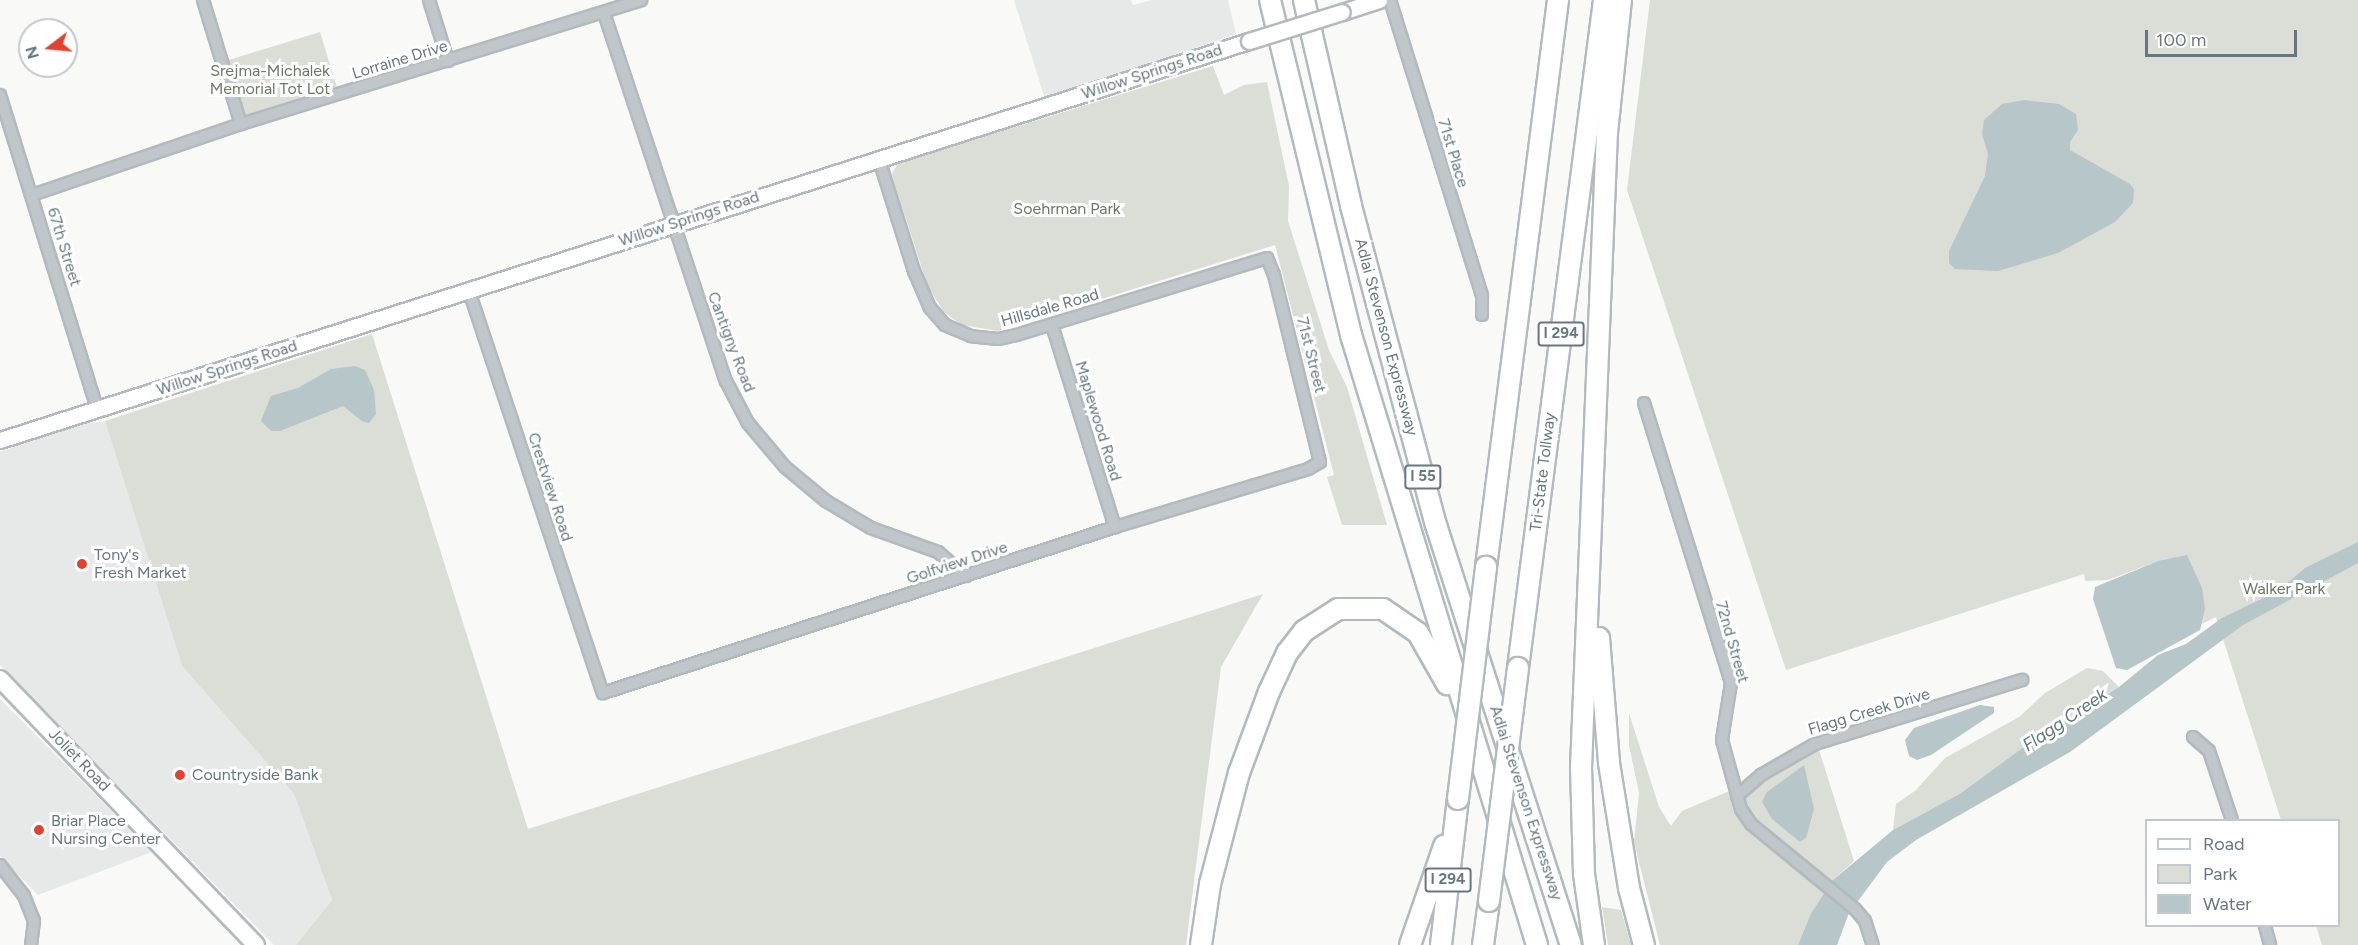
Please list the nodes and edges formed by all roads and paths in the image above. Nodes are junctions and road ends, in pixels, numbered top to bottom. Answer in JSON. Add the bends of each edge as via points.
{"nodes":[{"id":1,"x":202,"y":0,"type":"edge"},
{"id":2,"x":429,"y":0,"type":"edge"},
{"id":3,"x":641,"y":0,"type":"edge"},
{"id":4,"x":1270,"y":0,"type":"edge"},
{"id":5,"x":1304,"y":0,"type":"edge"},
{"id":6,"x":1379,"y":0,"type":"edge"},
{"id":7,"x":1390,"y":0,"type":"edge"},
{"id":8,"x":1558,"y":0,"type":"edge"},
{"id":9,"x":1604,"y":0,"type":"edge"},
{"id":10,"x":1621,"y":0,"type":"edge"},
{"id":11,"x":604,"y":13,"type":"junction"},
{"id":12,"x":448,"y":61,"type":"junction"},
{"id":13,"x":0,"y":95,"type":"edge"},
{"id":14,"x":2,"y":111,"type":"edge"},
{"id":15,"x":241,"y":124,"type":"junction"},
{"id":16,"x":879,"y":159,"type":"junction"},
{"id":17,"x":32,"y":195,"type":"junction"},
{"id":18,"x":672,"y":224,"type":"junction"},
{"id":19,"x":1267,"y":258,"type":"joint"},
{"id":20,"x":469,"y":291,"type":"junction"},
{"id":21,"x":1482,"y":315,"type":"dead end"},
{"id":22,"x":1053,"y":325,"type":"junction"},
{"id":23,"x":1644,"y":403,"type":"dead end"},
{"id":24,"x":97,"y":409,"type":"junction"},
{"id":25,"x":0,"y":440,"type":"edge"},
{"id":26,"x":1320,"y":462,"type":"joint"},
{"id":27,"x":1115,"y":527,"type":"junction"},
{"id":28,"x":1593,"y":546,"type":"junction"},
{"id":29,"x":966,"y":576,"type":"junction"},
{"id":30,"x":0,"y":679,"type":"edge"},
{"id":31,"x":2022,"y":680,"type":"dead end"},
{"id":32,"x":603,"y":693,"type":"joint"},
{"id":33,"x":2193,"y":737,"type":"dead end"},
{"id":34,"x":1486,"y":777,"type":"junction"},
{"id":35,"x":1737,"y":796,"type":"junction"},
{"id":36,"x":1456,"y":808,"type":"junction"},
{"id":37,"x":2232,"y":819,"type":"edge"},
{"id":38,"x":0,"y":865,"type":"edge"},
{"id":39,"x":2265,"y":927,"type":"edge"},
{"id":40,"x":31,"y":945,"type":"edge"},
{"id":41,"x":256,"y":945,"type":"edge"},
{"id":42,"x":1201,"y":945,"type":"edge"},
{"id":43,"x":1410,"y":945,"type":"edge"},
{"id":44,"x":1441,"y":945,"type":"edge"},
{"id":45,"x":1483,"y":945,"type":"edge"},
{"id":46,"x":1537,"y":945,"type":"edge"},
{"id":47,"x":1571,"y":945,"type":"edge"},
{"id":48,"x":1594,"y":945,"type":"edge"},
{"id":49,"x":1644,"y":945,"type":"edge"},
{"id":50,"x":1873,"y":945,"type":"edge"},
{"id":51,"x":2270,"y":945,"type":"edge"}],
"edges":[{"from":1,"to":15,"type":"street"},
{"from":2,"to":12,"type":"street"},
{"from":3,"to":11,"type":"street","name":"Lorraine Drive"},
{"from":4,"to":34,"type":"highway","name":"Adlai Stevenson Expressway","number":"I 55","via":[[1351,334]]},
{"from":5,"to":47,"type":"highway","name":"Adlai Stevenson Expressway","number":"I 55","via":[[1351,206],[1436,525]]},
{"from":6,"to":16,"type":"main road","name":"Willow Springs Road","bridge":true},
{"from":7,"to":21,"type":"street","name":"71st Place","via":[[1482,296]]},
{"from":8,"to":36,"type":"highway","number":"I 294","bridge":true},
{"from":9,"to":45,"type":"highway","name":"Tri-State Tollway","number":"I 294","bridge":true},
{"from":10,"to":28,"type":"highway","via":[[1607,133]]},
{"from":11,"to":12,"type":"street","name":"Lorraine Drive"},
{"from":11,"to":18,"type":"street","name":"Cantigny Road"},
{"from":12,"to":15,"type":"street","name":"Lorraine Drive"},
{"from":13,"to":14,"type":"street","name":"67th Street"},
{"from":14,"to":17,"type":"street","name":"67th Street"},
{"from":15,"to":17,"type":"street","name":"Lorraine Drive"},
{"from":16,"to":18,"type":"main road","name":"Willow Springs Road"},
{"from":16,"to":22,"type":"street","name":"Hillsdale Road","via":[[922,292],[945,325],[983,339]]},
{"from":17,"to":24,"type":"street","name":"67th Street"},
{"from":18,"to":20,"type":"main road","name":"Willow Springs Road"},
{"from":18,"to":29,"type":"street","name":"Cantigny Road","via":[[726,381],[748,423],[784,467],[826,501],[872,528],[938,552]]},
{"from":19,"to":22,"type":"street","name":"Hillsdale Road"},
{"from":19,"to":26,"type":"street","name":"71st Street"},
{"from":20,"to":24,"type":"main road","name":"Willow Springs Road"},
{"from":20,"to":32,"type":"street","name":"Crestview Road"},
{"from":22,"to":27,"type":"street","name":"Maplewood Road"},
{"from":23,"to":35,"type":"street","name":"72nd Street","via":[[1731,683],[1722,740]]},
{"from":24,"to":25,"type":"main road","name":"Willow Springs Road"},
{"from":26,"to":27,"type":"street","name":"Golfview Drive","via":[[1308,470]]},
{"from":27,"to":29,"type":"street","name":"Golfview Drive"},
{"from":28,"to":48,"type":"highway","via":[[1581,768],[1584,874]]},
{"from":28,"to":49,"type":"highway","via":[[1609,763],[1629,888]]},
{"from":29,"to":32,"type":"street","name":"Golfview Drive"},
{"from":30,"to":41,"type":"main road","name":"Joliet Road"},
{"from":31,"to":35,"type":"street","name":"Flagg Creek Drive","via":[[1802,749]]},
{"from":33,"to":37,"type":"street","via":[[2209,751]]},
{"from":34,"to":42,"type":"highway","via":[[1438,662],[1418,633],[1397,615],[1367,606],[1348,606],[1322,615],[1287,653],[1254,730],[1221,833]]},
{"from":34,"to":46,"type":"highway","name":"Adlai Stevenson Expressway","number":"I 55"},
{"from":35,"to":50,"type":"street","name":"72nd Street","via":[[1751,824],[1855,909],[1865,921]]},
{"from":36,"to":43,"type":"highway"},
{"from":36,"to":44,"type":"highway","number":"I 294"},
{"from":38,"to":40,"type":"street","via":[[24,896],[34,921]]},
{"from":39,"to":51,"type":"street"}]}
